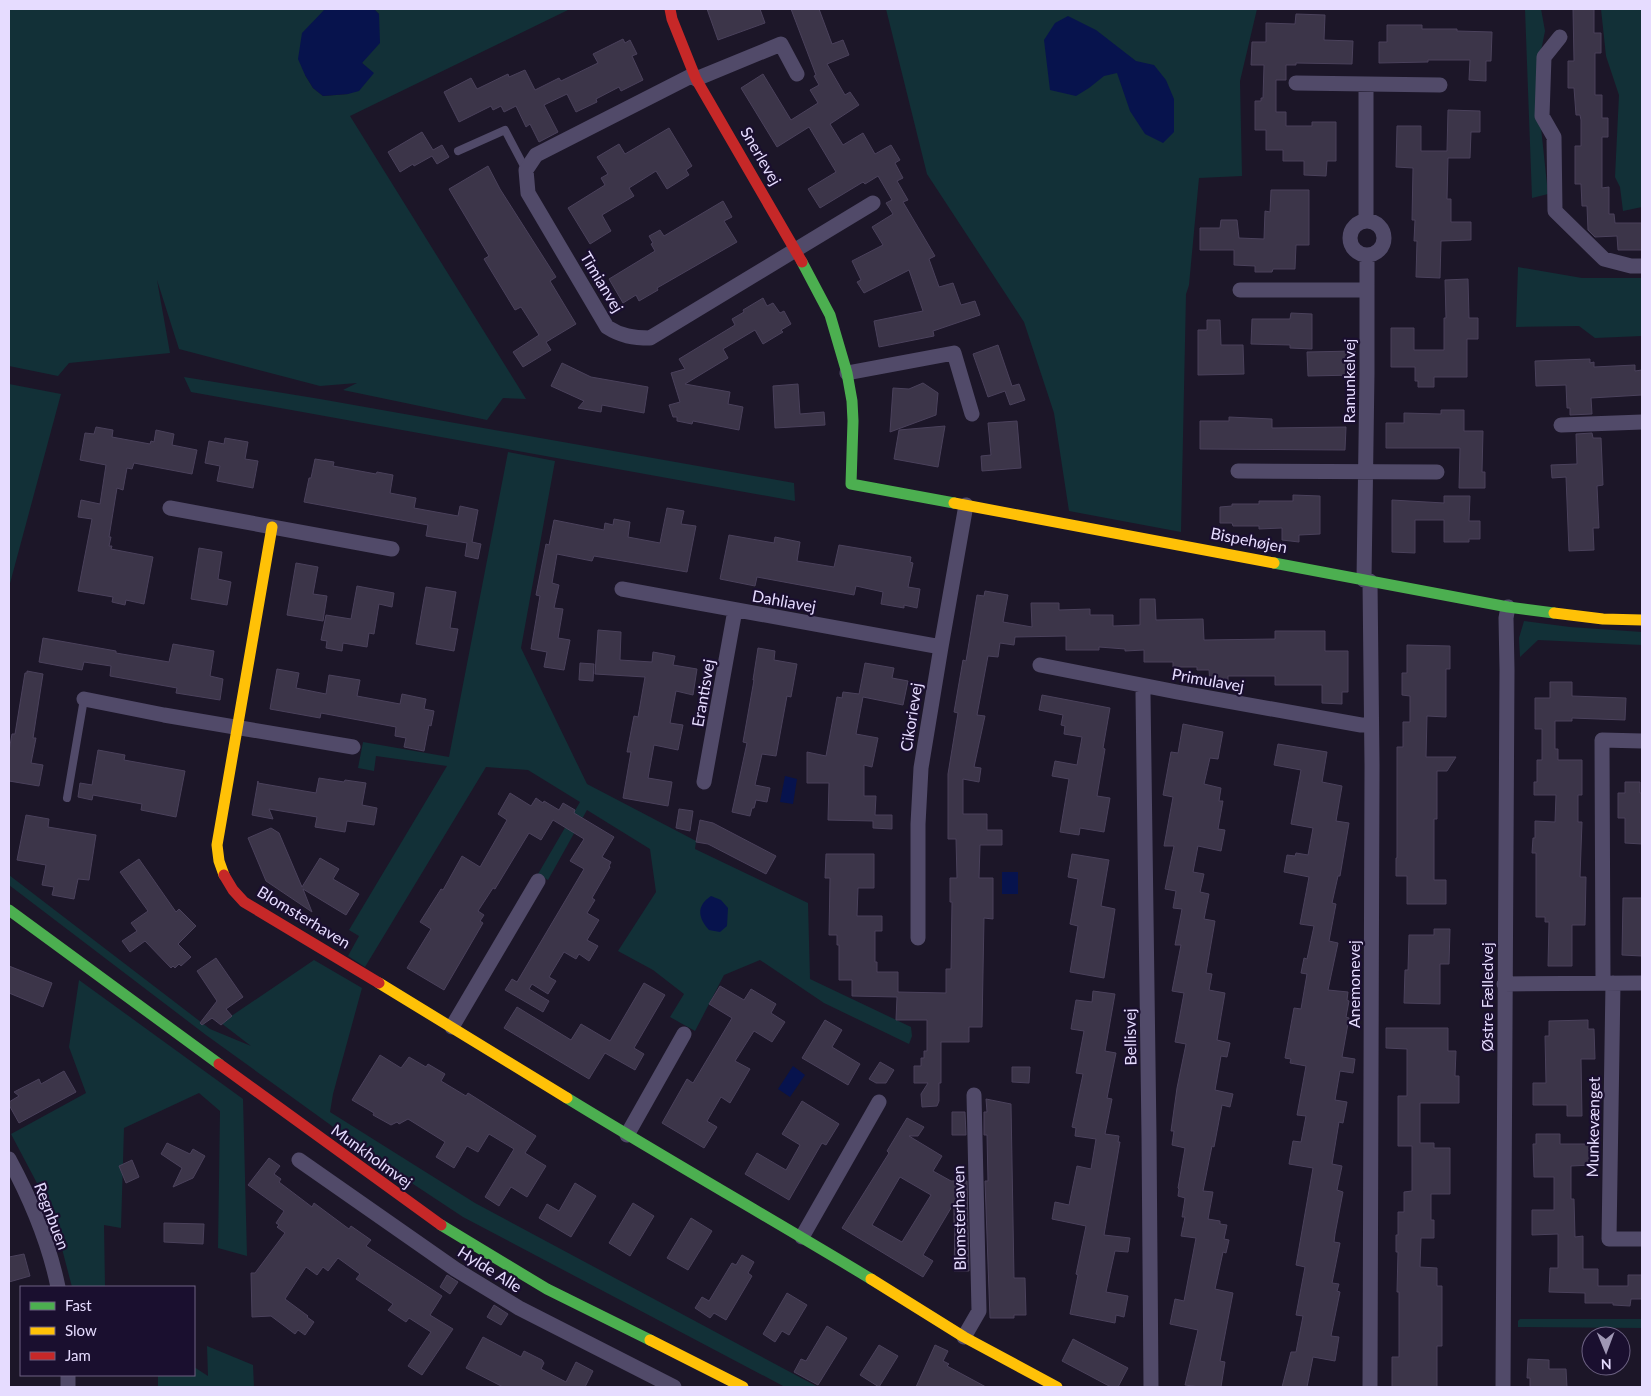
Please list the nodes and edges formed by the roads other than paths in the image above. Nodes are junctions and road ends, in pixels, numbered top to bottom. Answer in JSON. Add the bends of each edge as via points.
{"nodes":[{"id":1,"x":670,"y":9,"type":"edge"},
{"id":2,"x":1560,"y":37,"type":"dead end"},
{"id":3,"x":797,"y":74,"type":"dead end"},
{"id":4,"x":694,"y":77,"type":"junction"},
{"id":5,"x":1296,"y":83,"type":"dead end"},
{"id":6,"x":1366,"y":84,"type":"junction"},
{"id":7,"x":1440,"y":85,"type":"dead end"},
{"id":8,"x":458,"y":151,"type":"dead end"},
{"id":9,"x":526,"y":170,"type":"junction"},
{"id":10,"x":872,"y":203,"type":"dead end"},
{"id":11,"x":1366,"y":221,"type":"junction"},
{"id":12,"x":796,"y":250,"type":"junction"},
{"id":13,"x":1367,"y":255,"type":"junction"},
{"id":14,"x":1642,"y":266,"type":"edge"},
{"id":15,"x":1240,"y":290,"type":"dead end"},
{"id":16,"x":1366,"y":290,"type":"junction"},
{"id":17,"x":847,"y":373,"type":"junction"},
{"id":18,"x":972,"y":414,"type":"dead end"},
{"id":19,"x":1642,"y":422,"type":"edge"},
{"id":20,"x":1561,"y":425,"type":"dead end"},
{"id":21,"x":1238,"y":471,"type":"dead end"},
{"id":22,"x":1366,"y":472,"type":"junction"},
{"id":23,"x":1437,"y":472,"type":"dead end"},
{"id":24,"x":851,"y":484,"type":"joint"},
{"id":25,"x":966,"y":505,"type":"junction"},
{"id":26,"x":170,"y":508,"type":"dead end"},
{"id":27,"x":272,"y":527,"type":"junction"},
{"id":28,"x":392,"y":549,"type":"dead end"},
{"id":29,"x":1367,"y":580,"type":"junction"},
{"id":30,"x":622,"y":589,"type":"dead end"},
{"id":31,"x":1508,"y":607,"type":"junction"},
{"id":32,"x":735,"y":610,"type":"junction"},
{"id":33,"x":1642,"y":620,"type":"edge"},
{"id":34,"x":940,"y":647,"type":"junction"},
{"id":35,"x":1040,"y":665,"type":"dead end"},
{"id":36,"x":1144,"y":686,"type":"junction"},
{"id":37,"x":84,"y":700,"type":"joint"},
{"id":38,"x":1371,"y":725,"type":"junction"},
{"id":39,"x":237,"y":727,"type":"junction"},
{"id":40,"x":1642,"y":741,"type":"edge"},
{"id":41,"x":353,"y":747,"type":"dead end"},
{"id":42,"x":704,"y":782,"type":"dead end"},
{"id":43,"x":67,"y":798,"type":"dead end"},
{"id":44,"x":538,"y":881,"type":"dead end"},
{"id":45,"x":9,"y":910,"type":"edge"},
{"id":46,"x":918,"y":938,"type":"dead end"},
{"id":47,"x":1608,"y":983,"type":"junction"},
{"id":48,"x":1642,"y":983,"type":"edge"},
{"id":49,"x":1504,"y":984,"type":"junction"},
{"id":50,"x":452,"y":1027,"type":"junction"},
{"id":51,"x":684,"y":1034,"type":"dead end"},
{"id":52,"x":974,"y":1095,"type":"dead end"},
{"id":53,"x":879,"y":1102,"type":"dead end"},
{"id":54,"x":627,"y":1135,"type":"junction"},
{"id":55,"x":9,"y":1159,"type":"edge"},
{"id":56,"x":299,"y":1160,"type":"dead end"},
{"id":57,"x":802,"y":1237,"type":"junction"},
{"id":58,"x":1642,"y":1239,"type":"edge"},
{"id":59,"x":58,"y":1286,"type":"edge"},
{"id":60,"x":964,"y":1337,"type":"junction"},
{"id":61,"x":1053,"y":1386,"type":"edge"},
{"id":62,"x":674,"y":1387,"type":"edge"},
{"id":63,"x":743,"y":1387,"type":"edge"},
{"id":64,"x":1151,"y":1387,"type":"edge"},
{"id":65,"x":1370,"y":1387,"type":"edge"},
{"id":66,"x":1503,"y":1387,"type":"edge"}],
"edges":[{"from":1,"to":4,"type":"street","name":"Snerlevej"},
{"from":2,"to":14,"type":"street","via":[[1544,57],[1542,116],[1554,137],[1556,212],[1604,259]]},
{"from":3,"to":4,"type":"street","via":[[781,44]]},
{"from":4,"to":9,"type":"street","via":[[536,155]]},
{"from":4,"to":12,"type":"street","name":"Snerlevej"},
{"from":5,"to":6,"type":"street"},
{"from":6,"to":7,"type":"street"},
{"from":6,"to":11,"type":"street"},
{"from":8,"to":9,"type":"lane","name":"Timianvej","via":[[505,130]]},
{"from":9,"to":12,"type":"street","name":"Timianvej","via":[[528,193],[607,327],[622,335],[650,338]]},
{"from":10,"to":12,"type":"street"},
{"from":11,"to":13,"type":"street","via":[[1356,225],[1350,235],[1356,251]]},
{"from":11,"to":13,"type":"street","via":[[1377,224],[1384,238],[1381,248]]},
{"from":12,"to":17,"type":"street","name":"Snerlevej","via":[[830,315]]},
{"from":13,"to":16,"type":"street","name":"Ranunkelvej"},
{"from":15,"to":16,"type":"street"},
{"from":16,"to":22,"type":"street","name":"Ranunkelvej"},
{"from":17,"to":18,"type":"street","via":[[954,353]]},
{"from":17,"to":24,"type":"street","name":"Snerlevej","via":[[853,421]]},
{"from":19,"to":20,"type":"street"},
{"from":21,"to":22,"type":"street"},
{"from":22,"to":23,"type":"street"},
{"from":22,"to":29,"type":"street","name":"Ranunkelvej"},
{"from":24,"to":25,"type":"street","name":"Bispehøjen"},
{"from":25,"to":29,"type":"street","name":"Bispehøjen"},
{"from":25,"to":34,"type":"street","name":"Cikorievej"},
{"from":26,"to":27,"type":"street"},
{"from":27,"to":28,"type":"street"},
{"from":27,"to":39,"type":"street","name":"Blomsterhaven"},
{"from":29,"to":31,"type":"street","name":"Bispehøjen"},
{"from":29,"to":38,"type":"street","name":"Anemonevej"},
{"from":30,"to":32,"type":"street","name":"Dahliavej"},
{"from":31,"to":33,"type":"street","name":"Bispehøjen","via":[[1603,619]]},
{"from":31,"to":49,"type":"street","name":"Østre Fælledvej"},
{"from":32,"to":34,"type":"street","name":"Dahliavej"},
{"from":32,"to":42,"type":"street","name":"Erantisvej"},
{"from":34,"to":46,"type":"street","name":"Cikorievej","via":[[921,768]]},
{"from":35,"to":36,"type":"street","name":"Primulavej"},
{"from":36,"to":38,"type":"street","name":"Primulavej"},
{"from":36,"to":64,"type":"street","name":"Bellisvej"},
{"from":37,"to":39,"type":"street"},
{"from":37,"to":43,"type":"lane"},
{"from":38,"to":65,"type":"street","name":"Anemonevej"},
{"from":39,"to":41,"type":"street"},
{"from":39,"to":50,"type":"street","name":"Blomsterhaven","via":[[217,845],[221,867],[233,891],[244,902]]},
{"from":40,"to":47,"type":"street","name":"Munkevænget","via":[[1602,740]]},
{"from":44,"to":50,"type":"street"},
{"from":45,"to":63,"type":"street","name":"Munkholmvej","via":[[437,1222],[547,1289]]},
{"from":47,"to":48,"type":"street"},
{"from":47,"to":49,"type":"street"},
{"from":47,"to":58,"type":"street","name":"Munkevænget","via":[[1609,1239]]},
{"from":49,"to":66,"type":"street","name":"Østre Fælledvej"},
{"from":50,"to":54,"type":"street","name":"Blomsterhaven"},
{"from":51,"to":54,"type":"street"},
{"from":52,"to":60,"type":"street","name":"Blomsterhaven","via":[[979,1311]]},
{"from":53,"to":57,"type":"street"},
{"from":54,"to":57,"type":"street","name":"Blomsterhaven"},
{"from":55,"to":59,"type":"street","name":"Regnbuen","via":[[36,1219]]},
{"from":56,"to":62,"type":"street","name":"Hylde Alle","via":[[456,1270],[519,1308]]},
{"from":57,"to":60,"type":"street","name":"Blomsterhaven"},
{"from":60,"to":61,"type":"street","name":"Blomsterhaven"}]}
